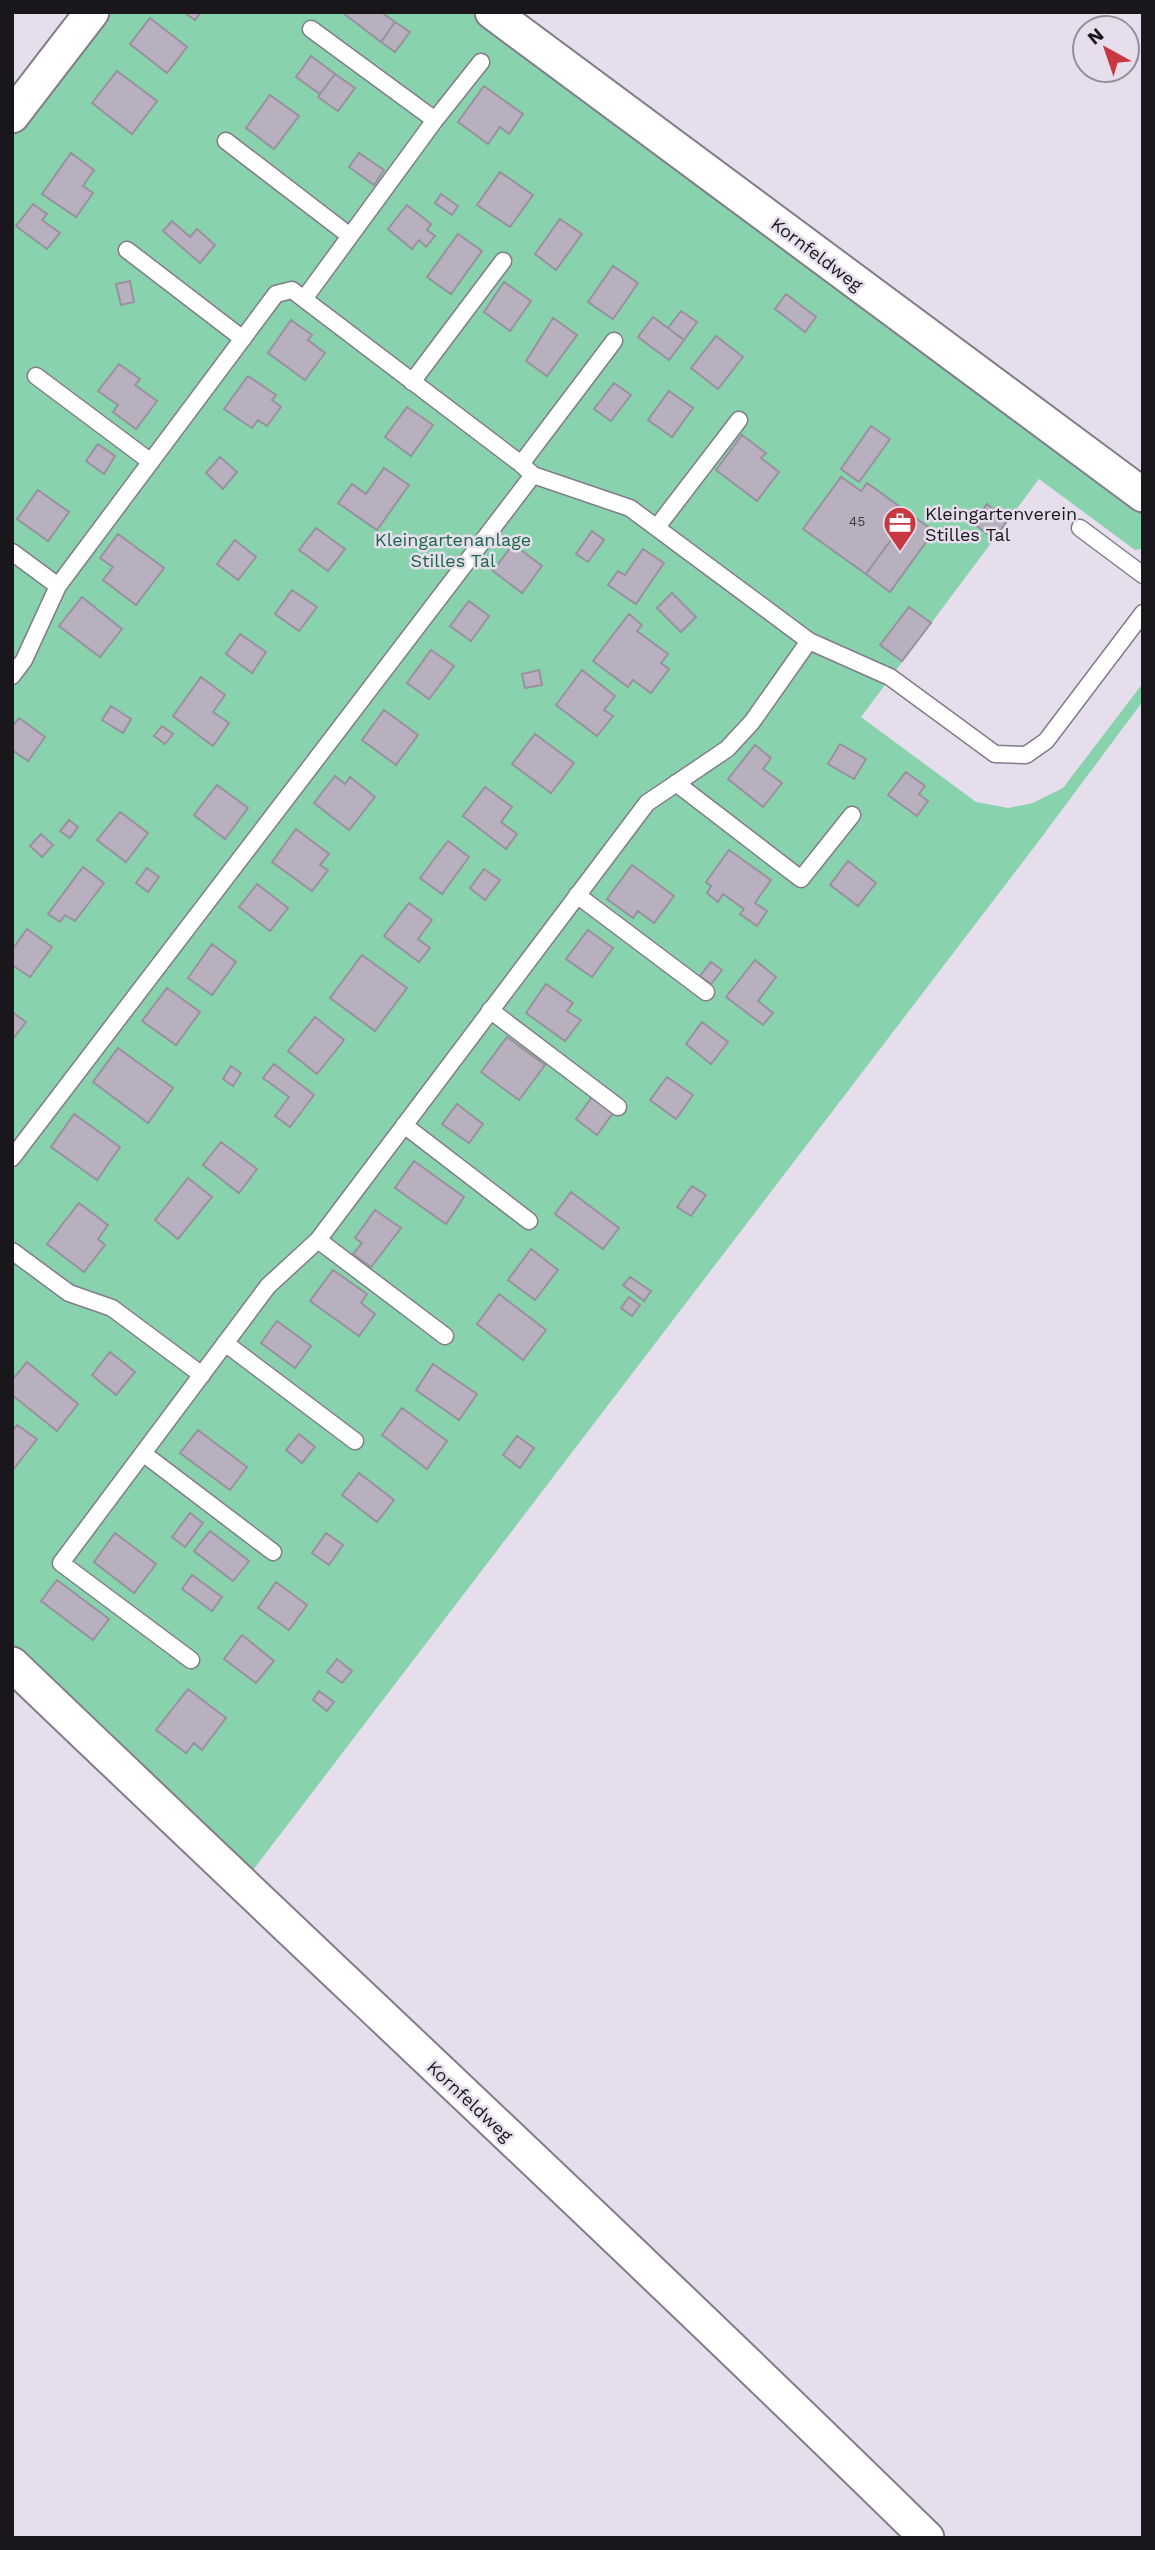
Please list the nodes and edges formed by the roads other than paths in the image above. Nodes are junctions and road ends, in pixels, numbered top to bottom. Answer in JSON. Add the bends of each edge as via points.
{"nodes":[{"id":1,"x":92,"y":12,"type":"edge"},
{"id":2,"x":492,"y":12,"type":"edge"},
{"id":3,"x":311,"y":29,"type":"dead end"},
{"id":4,"x":481,"y":62,"type":"dead end"},
{"id":5,"x":12,"y":116,"type":"edge"},
{"id":6,"x":435,"y":120,"type":"junction"},
{"id":7,"x":226,"y":141,"type":"dead end"},
{"id":8,"x":350,"y":236,"type":"junction"},
{"id":9,"x":127,"y":250,"type":"dead end"},
{"id":10,"x":503,"y":261,"type":"dead end"},
{"id":11,"x":304,"y":299,"type":"junction"},
{"id":12,"x":243,"y":339,"type":"junction"},
{"id":13,"x":614,"y":341,"type":"dead end"},
{"id":14,"x":36,"y":376,"type":"dead end"},
{"id":15,"x":412,"y":382,"type":"junction"},
{"id":16,"x":739,"y":420,"type":"dead end"},
{"id":17,"x":151,"y":462,"type":"junction"},
{"id":18,"x":527,"y":469,"type":"junction"},
{"id":19,"x":1143,"y":495,"type":"edge"},
{"id":20,"x":657,"y":527,"type":"junction"},
{"id":21,"x":1080,"y":528,"type":"dead end"},
{"id":22,"x":12,"y":552,"type":"edge"},
{"id":23,"x":1143,"y":575,"type":"edge"},
{"id":24,"x":58,"y":586,"type":"junction"},
{"id":25,"x":1143,"y":613,"type":"edge"},
{"id":26,"x":809,"y":642,"type":"junction"},
{"id":27,"x":12,"y":676,"type":"edge"},
{"id":28,"x":676,"y":783,"type":"junction"},
{"id":29,"x":852,"y":815,"type":"dead end"},
{"id":30,"x":577,"y":895,"type":"junction"},
{"id":31,"x":706,"y":992,"type":"dead end"},
{"id":32,"x":490,"y":1010,"type":"junction"},
{"id":33,"x":618,"y":1107,"type":"dead end"},
{"id":34,"x":404,"y":1125,"type":"junction"},
{"id":35,"x":12,"y":1158,"type":"edge"},
{"id":36,"x":529,"y":1221,"type":"dead end"},
{"id":37,"x":318,"y":1240,"type":"junction"},
{"id":38,"x":12,"y":1251,"type":"edge"},
{"id":39,"x":445,"y":1336,"type":"dead end"},
{"id":40,"x":225,"y":1343,"type":"junction"},
{"id":41,"x":202,"y":1375,"type":"junction"},
{"id":42,"x":355,"y":1441,"type":"dead end"},
{"id":43,"x":144,"y":1454,"type":"junction"},
{"id":44,"x":273,"y":1552,"type":"dead end"},
{"id":45,"x":191,"y":1660,"type":"dead end"},
{"id":46,"x":12,"y":1664,"type":"edge"},
{"id":47,"x":927,"y":2538,"type":"edge"}],
"edges":[{"from":1,"to":5,"type":"street"},
{"from":2,"to":19,"type":"street","name":"Kornfeldweg"},
{"from":3,"to":6,"type":"lane"},
{"from":4,"to":6,"type":"lane"},
{"from":6,"to":8,"type":"lane"},
{"from":7,"to":8,"type":"lane"},
{"from":8,"to":11,"type":"lane"},
{"from":9,"to":12,"type":"lane"},
{"from":10,"to":15,"type":"lane"},
{"from":11,"to":12,"type":"lane","via":[[292,290],[276,294]]},
{"from":11,"to":15,"type":"lane"},
{"from":12,"to":17,"type":"lane"},
{"from":13,"to":18,"type":"lane"},
{"from":14,"to":17,"type":"lane"},
{"from":15,"to":18,"type":"lane"},
{"from":16,"to":20,"type":"lane"},
{"from":17,"to":24,"type":"lane"},
{"from":18,"to":20,"type":"lane","via":[[630,508]]},
{"from":18,"to":35,"type":"lane"},
{"from":20,"to":26,"type":"lane"},
{"from":21,"to":23,"type":"lane"},
{"from":22,"to":24,"type":"lane"},
{"from":24,"to":27,"type":"lane"},
{"from":25,"to":26,"type":"lane","via":[[1046,741],[1026,755],[995,754],[890,677]]},
{"from":26,"to":28,"type":"lane","via":[[744,731],[727,749]]},
{"from":28,"to":29,"type":"lane","via":[[801,879]]},
{"from":28,"to":30,"type":"lane","via":[[647,803]]},
{"from":30,"to":31,"type":"lane"},
{"from":30,"to":32,"type":"lane"},
{"from":32,"to":33,"type":"lane"},
{"from":32,"to":34,"type":"lane"},
{"from":34,"to":36,"type":"lane"},
{"from":34,"to":37,"type":"lane"},
{"from":37,"to":39,"type":"lane"},
{"from":37,"to":40,"type":"lane","via":[[268,1286]]},
{"from":38,"to":41,"type":"lane","via":[[69,1293],[112,1308]]},
{"from":40,"to":41,"type":"lane"},
{"from":40,"to":42,"type":"lane"},
{"from":41,"to":43,"type":"lane"},
{"from":43,"to":44,"type":"lane"},
{"from":43,"to":45,"type":"lane","via":[[61,1563]]},
{"from":46,"to":47,"type":"street","name":"Kornfeldweg","via":[[748,2362]]}]}
